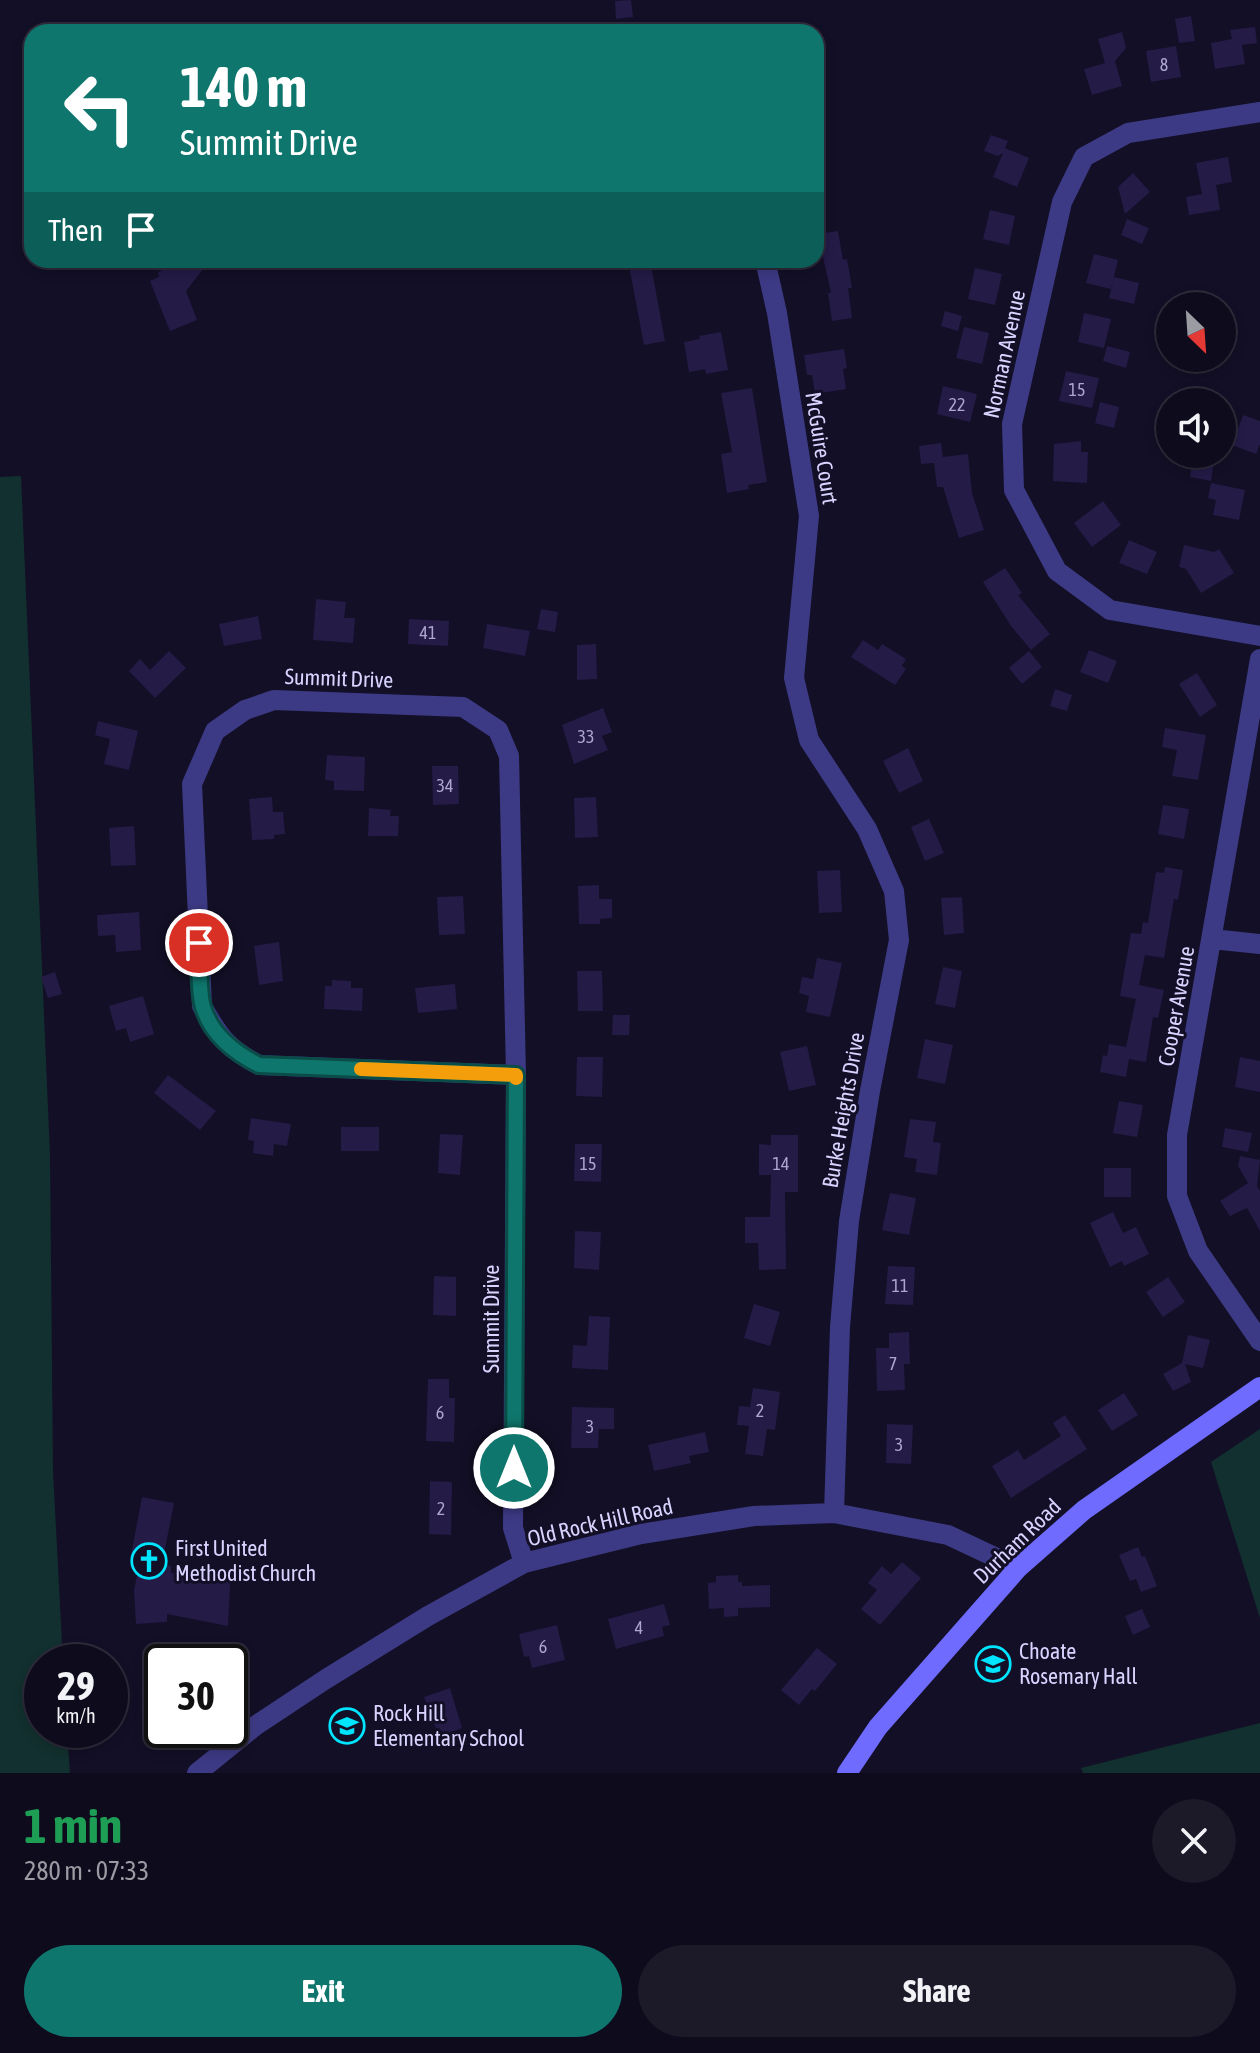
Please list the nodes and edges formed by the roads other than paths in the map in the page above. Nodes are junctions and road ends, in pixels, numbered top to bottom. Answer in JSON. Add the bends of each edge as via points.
{"nodes":[{"id":1,"x":1260,"y":112,"type":"edge"},
{"id":2,"x":767,"y":268,"type":"edge"},
{"id":3,"x":1260,"y":636,"type":"edge"},
{"id":4,"x":1260,"y":659,"type":"edge"},
{"id":5,"x":809,"y":740,"type":"joint"},
{"id":6,"x":1212,"y":939,"type":"junction"},
{"id":7,"x":1260,"y":944,"type":"edge"},
{"id":8,"x":516,"y":1075,"type":"junction"},
{"id":9,"x":1260,"y":1341,"type":"edge"},
{"id":10,"x":1260,"y":1387,"type":"edge"},
{"id":11,"x":834,"y":1513,"type":"junction"},
{"id":12,"x":524,"y":1563,"type":"junction"},
{"id":13,"x":1018,"y":1568,"type":"junction"},
{"id":14,"x":197,"y":1773,"type":"edge"},
{"id":15,"x":847,"y":1773,"type":"edge"}],
"edges":[{"from":1,"to":3,"type":"street","name":"Norman Avenue","via":[[1128,133],[1084,157],[1062,202],[1012,424],[1014,490],[1057,571],[1110,610]]},
{"from":2,"to":5,"type":"street","name":"McGuire Court","via":[[809,516],[794,678]]},
{"from":4,"to":6,"type":"street","name":"Cooper Avenue"},
{"from":5,"to":11,"type":"street","name":"Burke Heights Drive","via":[[867,829],[894,891],[899,940],[849,1221]]},
{"from":6,"to":7,"type":"street"},
{"from":6,"to":9,"type":"street","name":"Cooper Avenue","via":[[1177,1135],[1177,1196],[1198,1251]]},
{"from":8,"to":8,"type":"street","name":"Summit Drive","via":[[509,756],[498,730],[463,707],[274,700],[245,710],[215,731],[192,784],[202,1006],[215,1030],[236,1053],[259,1065]]},
{"from":8,"to":12,"type":"street","name":"Summit Drive","via":[[513,1528]]},
{"from":10,"to":13,"type":"main road","name":"Durham Road","via":[[1084,1510]]},
{"from":11,"to":12,"type":"street","name":"Old Rock Hill Road","via":[[754,1516],[641,1534]]},
{"from":11,"to":13,"type":"street","name":"Old Rock Hill Road","via":[[948,1535]]},
{"from":12,"to":14,"type":"street","name":"Old Rock Hill Road","via":[[326,1679]]},
{"from":13,"to":15,"type":"main road","name":"Durham Road","via":[[878,1727]]}]}
